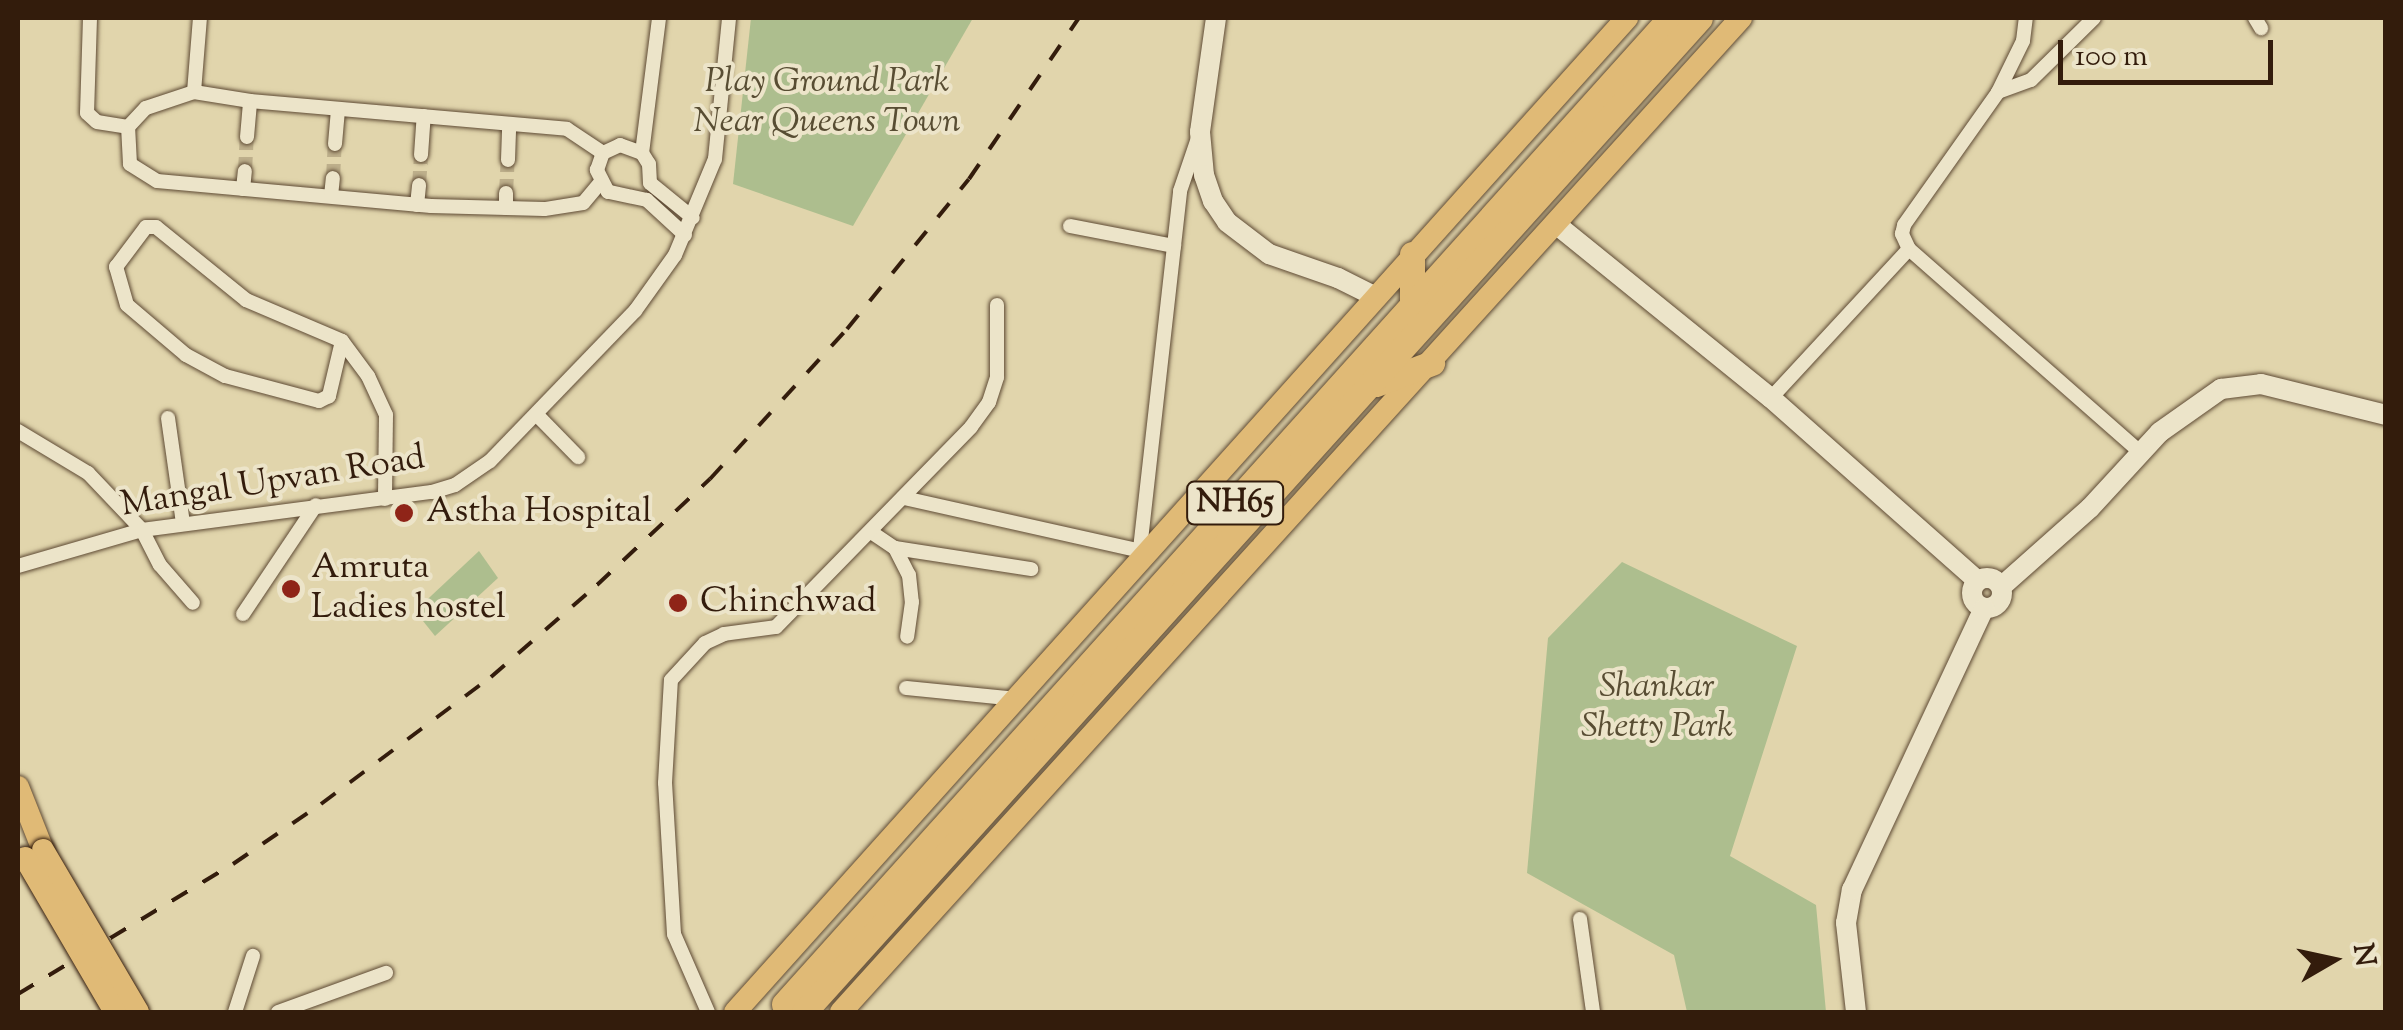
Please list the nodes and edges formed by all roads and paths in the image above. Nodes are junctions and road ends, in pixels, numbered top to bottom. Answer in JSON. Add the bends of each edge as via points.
{"nodes":[{"id":1,"x":90,"y":18,"type":"edge"},
{"id":2,"x":182,"y":18,"type":"edge"},
{"id":3,"x":659,"y":18,"type":"edge"},
{"id":4,"x":728,"y":18,"type":"edge"},
{"id":5,"x":1216,"y":18,"type":"edge"},
{"id":6,"x":1627,"y":18,"type":"edge"},
{"id":7,"x":1670,"y":18,"type":"edge"},
{"id":8,"x":1700,"y":18,"type":"edge"},
{"id":9,"x":1740,"y":18,"type":"edge"},
{"id":10,"x":2026,"y":18,"type":"edge"},
{"id":11,"x":2094,"y":18,"type":"edge"},
{"id":12,"x":200,"y":22,"type":"edge"},
{"id":13,"x":194,"y":92,"type":"junction"},
{"id":14,"x":1998,"y":92,"type":"junction"},
{"id":15,"x":250,"y":101,"type":"junction"},
{"id":16,"x":338,"y":109,"type":"junction"},
{"id":17,"x":424,"y":116,"type":"junction"},
{"id":18,"x":509,"y":124,"type":"junction"},
{"id":19,"x":128,"y":127,"type":"junction"},
{"id":20,"x":1200,"y":132,"type":"junction"},
{"id":21,"x":247,"y":136,"type":"tunnel mouth"},
{"id":22,"x":336,"y":144,"type":"tunnel mouth"},
{"id":23,"x":604,"y":153,"type":"junction"},
{"id":24,"x":642,"y":153,"type":"junction"},
{"id":25,"x":421,"y":155,"type":"tunnel mouth"},
{"id":26,"x":508,"y":160,"type":"tunnel mouth"},
{"id":27,"x":245,"y":172,"type":"tunnel mouth"},
{"id":28,"x":333,"y":178,"type":"tunnel mouth"},
{"id":29,"x":600,"y":183,"type":"junction"},
{"id":30,"x":418,"y":185,"type":"tunnel mouth"},
{"id":31,"x":243,"y":189,"type":"junction"},
{"id":32,"x":332,"y":196,"type":"junction"},
{"id":33,"x":417,"y":205,"type":"junction"},
{"id":34,"x":693,"y":218,"type":"junction"},
{"id":35,"x":1557,"y":224,"type":"junction"},
{"id":36,"x":1070,"y":226,"type":"dead end"},
{"id":37,"x":685,"y":234,"type":"junction"},
{"id":38,"x":1174,"y":246,"type":"junction"},
{"id":39,"x":1909,"y":249,"type":"junction"},
{"id":40,"x":1412,"y":254,"type":"junction"},
{"id":41,"x":1374,"y":296,"type":"junction"},
{"id":42,"x":997,"y":305,"type":"dead end"},
{"id":43,"x":1412,"y":307,"type":"junction"},
{"id":44,"x":342,"y":341,"type":"junction"},
{"id":45,"x":1432,"y":362,"type":"junction"},
{"id":46,"x":1368,"y":387,"type":"junction"},
{"id":47,"x":1771,"y":398,"type":"junction"},
{"id":48,"x":537,"y":415,"type":"junction"},
{"id":49,"x":2386,"y":415,"type":"edge"},
{"id":50,"x":168,"y":418,"type":"dead end"},
{"id":51,"x":18,"y":431,"type":"edge"},
{"id":52,"x":2139,"y":451,"type":"junction"},
{"id":53,"x":578,"y":457,"type":"dead end"},
{"id":54,"x":904,"y":498,"type":"junction"},
{"id":55,"x":385,"y":499,"type":"junction"},
{"id":56,"x":316,"y":505,"type":"junction"},
{"id":57,"x":183,"y":524,"type":"junction"},
{"id":58,"x":142,"y":530,"type":"junction"},
{"id":59,"x":872,"y":532,"type":"junction"},
{"id":60,"x":895,"y":548,"type":"junction"},
{"id":61,"x":1138,"y":554,"type":"junction"},
{"id":62,"x":18,"y":566,"type":"edge"},
{"id":63,"x":1031,"y":569,"type":"dead end"},
{"id":64,"x":1977,"y":580,"type":"junction"},
{"id":65,"x":2001,"y":587,"type":"junction"},
{"id":66,"x":194,"y":603,"type":"dead end"},
{"id":67,"x":1984,"y":608,"type":"junction"},
{"id":68,"x":242,"y":614,"type":"dead end"},
{"id":69,"x":907,"y":637,"type":"dead end"},
{"id":70,"x":906,"y":688,"type":"dead end"},
{"id":71,"x":1017,"y":699,"type":"junction"},
{"id":72,"x":18,"y":787,"type":"edge"},
{"id":73,"x":29,"y":850,"type":"edge"},
{"id":74,"x":1580,"y":919,"type":"dead end"},
{"id":75,"x":252,"y":956,"type":"dead end"},
{"id":76,"x":386,"y":973,"type":"dead end"},
{"id":77,"x":794,"y":1008,"type":"edge"},
{"id":78,"x":115,"y":1012,"type":"edge"},
{"id":79,"x":138,"y":1012,"type":"edge"},
{"id":80,"x":235,"y":1012,"type":"edge"},
{"id":81,"x":278,"y":1012,"type":"edge"},
{"id":82,"x":708,"y":1012,"type":"edge"},
{"id":83,"x":735,"y":1012,"type":"edge"},
{"id":84,"x":842,"y":1012,"type":"edge"},
{"id":85,"x":1593,"y":1012,"type":"edge"},
{"id":86,"x":1856,"y":1012,"type":"edge"}],
"edges":[{"from":1,"to":19,"type":"street","via":[[87,113],[97,122]]},
{"from":2,"to":12,"type":"street"},
{"from":3,"to":24,"type":"street"},
{"from":4,"to":34,"type":"street","name":"Mangal Upvan Road","via":[[714,158]]},
{"from":5,"to":20,"type":"street"},
{"from":6,"to":40,"type":"main road"},
{"from":7,"to":43,"type":"highway","number":"NH65"},
{"from":8,"to":46,"type":"highway","number":"NH65"},
{"from":9,"to":35,"type":"main road"},
{"from":10,"to":14,"type":"street","via":[[2023,42]]},
{"from":11,"to":14,"type":"street","via":[[2031,80]]},
{"from":12,"to":13,"type":"street"},
{"from":13,"to":15,"type":"street"},
{"from":13,"to":19,"type":"street","via":[[146,108]]},
{"from":14,"to":39,"type":"street","via":[[1904,225]]},
{"from":15,"to":16,"type":"street"},
{"from":15,"to":21,"type":"street"},
{"from":16,"to":17,"type":"street"},
{"from":16,"to":22,"type":"street"},
{"from":17,"to":18,"type":"street"},
{"from":17,"to":25,"type":"street"},
{"from":18,"to":23,"type":"street","via":[[567,129]]},
{"from":18,"to":26,"type":"street"},
{"from":19,"to":31,"type":"street","via":[[130,164],[157,181]]},
{"from":20,"to":38,"type":"street","via":[[1180,191]]},
{"from":20,"to":41,"type":"street","via":[[1204,175],[1227,222],[1268,254]]},
{"from":23,"to":24,"type":"street","via":[[620,145]]},
{"from":23,"to":29,"type":"street"},
{"from":24,"to":34,"type":"street","via":[[650,183]]},
{"from":27,"to":31,"type":"street"},
{"from":28,"to":32,"type":"street"},
{"from":29,"to":33,"type":"street","via":[[583,203],[544,210],[506,200]]},
{"from":29,"to":37,"type":"street","via":[[620,197],[647,200]]},
{"from":30,"to":33,"type":"street"},
{"from":31,"to":32,"type":"street"},
{"from":32,"to":33,"type":"street"},
{"from":34,"to":37,"type":"street","name":"Mangal Upvan Road"},
{"from":35,"to":45,"type":"main road"},
{"from":35,"to":47,"type":"street"},
{"from":36,"to":38,"type":"street"},
{"from":37,"to":48,"type":"street","name":"Mangal Upvan Road","via":[[660,280]]},
{"from":38,"to":61,"type":"street"},
{"from":39,"to":47,"type":"street"},
{"from":39,"to":52,"type":"street"},
{"from":40,"to":41,"type":"main road"},
{"from":40,"to":43,"type":"highway"},
{"from":41,"to":61,"type":"main road"},
{"from":42,"to":54,"type":"street","via":[[997,377],[989,402]]},
{"from":43,"to":77,"type":"highway","number":"NH65"},
{"from":44,"to":44,"type":"street","via":[[253,304],[156,226],[146,228],[116,267],[127,305],[186,355],[225,376],[319,400],[329,396]]},
{"from":44,"to":55,"type":"street","via":[[386,415]]},
{"from":45,"to":46,"type":"highway"},
{"from":45,"to":84,"type":"main road"},
{"from":46,"to":77,"type":"highway","number":"NH65"},
{"from":47,"to":64,"type":"street"},
{"from":48,"to":53,"type":"street"},
{"from":48,"to":55,"type":"street","name":"Mangal Upvan Road","via":[[490,462],[455,484]]},
{"from":49,"to":52,"type":"street","via":[[2246,384],[2200,400]]},
{"from":50,"to":57,"type":"street"},
{"from":51,"to":58,"type":"street","via":[[88,474]]},
{"from":52,"to":65,"type":"street","via":[[2090,508]]},
{"from":54,"to":59,"type":"street"},
{"from":54,"to":61,"type":"street"},
{"from":55,"to":56,"type":"street","name":"Mangal Upvan Road"},
{"from":56,"to":57,"type":"street","name":"Mangal Upvan Road"},
{"from":56,"to":68,"type":"street"},
{"from":57,"to":58,"type":"street","name":"Mangal Upvan Road"},
{"from":58,"to":62,"type":"street","name":"Mangal Upvan Road"},
{"from":58,"to":66,"type":"street","via":[[160,564]]},
{"from":59,"to":60,"type":"street"},
{"from":59,"to":82,"type":"street","via":[[776,627],[724,634],[705,644],[672,680],[665,782],[674,934]]},
{"from":60,"to":63,"type":"street"},
{"from":60,"to":69,"type":"street","via":[[912,588]]},
{"from":61,"to":71,"type":"main road"},
{"from":64,"to":65,"type":"street","via":[[1989,578]]},
{"from":64,"to":67,"type":"street","via":[[1972,598]]},
{"from":65,"to":67,"type":"street","via":[[1998,602]]},
{"from":67,"to":86,"type":"street","via":[[1852,890],[1846,923]]},
{"from":70,"to":71,"type":"street"},
{"from":71,"to":83,"type":"main road"},
{"from":72,"to":73,"type":"main road"},
{"from":73,"to":78,"type":"main road","bridge":true},
{"from":73,"to":79,"type":"main road","bridge":true},
{"from":74,"to":85,"type":"street"},
{"from":75,"to":80,"type":"street"},
{"from":76,"to":81,"type":"street"}]}
